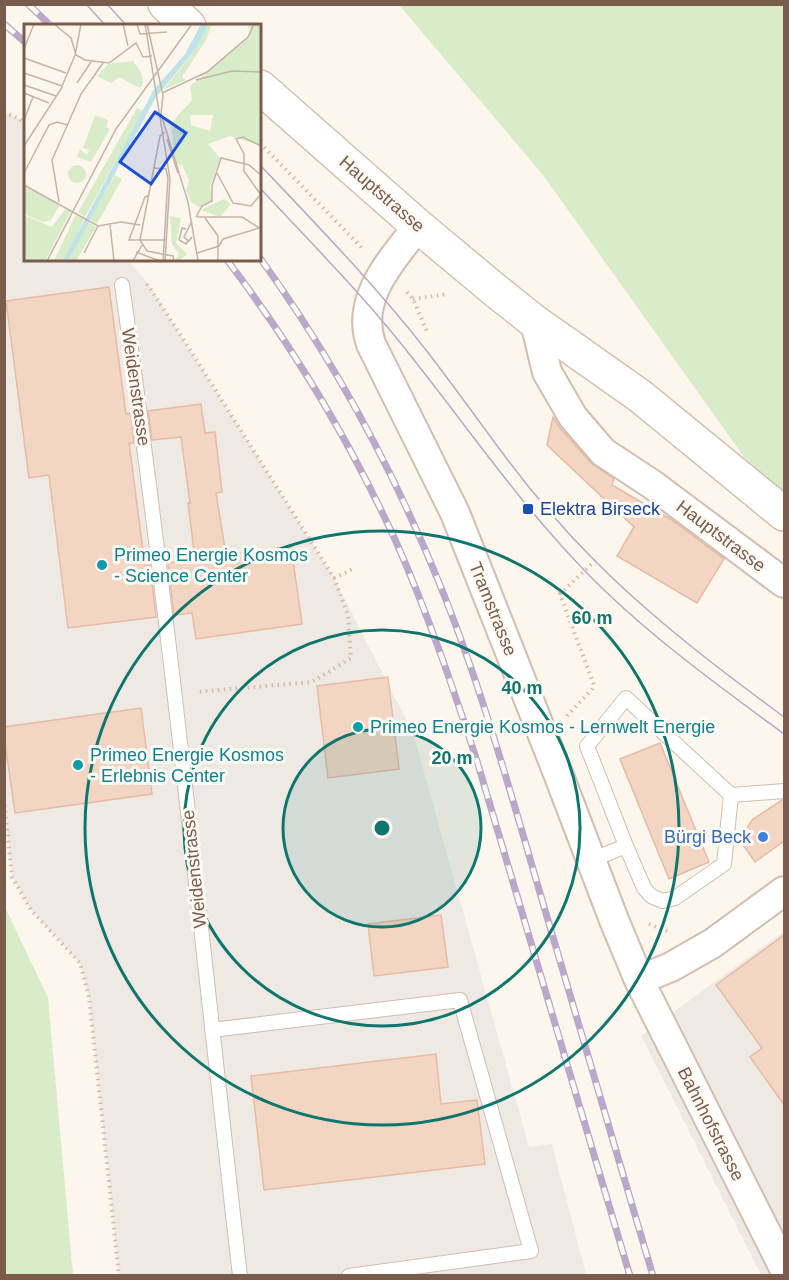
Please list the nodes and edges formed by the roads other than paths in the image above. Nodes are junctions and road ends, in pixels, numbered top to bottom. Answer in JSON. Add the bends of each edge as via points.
{"nodes":[{"id":1,"x":165,"y":4,"type":"edge"},
{"id":2,"x":187,"y":24,"type":"edge"},
{"id":3,"x":261,"y":88,"type":"edge"},
{"id":4,"x":418,"y":226,"type":"junction"},
{"id":5,"x":122,"y":285,"type":"dead end"},
{"id":6,"x":535,"y":322,"type":"junction"},
{"id":7,"x":784,"y":514,"type":"edge"},
{"id":8,"x":784,"y":583,"type":"edge"},
{"id":9,"x":784,"y":791,"type":"edge"},
{"id":10,"x":731,"y":795,"type":"junction"},
{"id":11,"x":626,"y":846,"type":"junction"},
{"id":12,"x":591,"y":860,"type":"junction"},
{"id":13,"x":784,"y":891,"type":"edge"},
{"id":14,"x":639,"y":980,"type":"junction"},
{"id":15,"x":212,"y":1030,"type":"junction"},
{"id":16,"x":784,"y":1268,"type":"edge"},
{"id":17,"x":240,"y":1275,"type":"edge"},
{"id":18,"x":350,"y":1275,"type":"edge"}],
"edges":[{"from":1,"to":2,"type":"main road"},
{"from":3,"to":4,"type":"main road","name":"Hauptstrasse"},
{"from":4,"to":6,"type":"main road","name":"Hauptstrasse"},
{"from":4,"to":12,"type":"street","name":"Tramstrasse","via":[[375,288],[366,332],[455,513]]},
{"from":5,"to":15,"type":"lane","name":"Weidenstrasse"},
{"from":6,"to":7,"type":"main road","name":"Hauptstrasse","via":[[640,396]]},
{"from":6,"to":8,"type":"street","name":"Hauptstrasse","via":[[547,372],[573,417],[603,452]]},
{"from":9,"to":10,"type":"lane"},
{"from":10,"to":11,"type":"lane","via":[[724,864],[675,898],[663,901],[651,896]]},
{"from":10,"to":11,"type":"lane","via":[[626,698],[587,746]]},
{"from":11,"to":12,"type":"lane"},
{"from":12,"to":14,"type":"street","name":"Tramstrasse"},
{"from":13,"to":14,"type":"street","via":[[713,943]]},
{"from":14,"to":16,"type":"street","name":"Bahnhofstrasse"},
{"from":15,"to":17,"type":"lane","name":"Weidenstrasse"},
{"from":15,"to":18,"type":"lane","via":[[460,1000],[531,1251]]}]}
